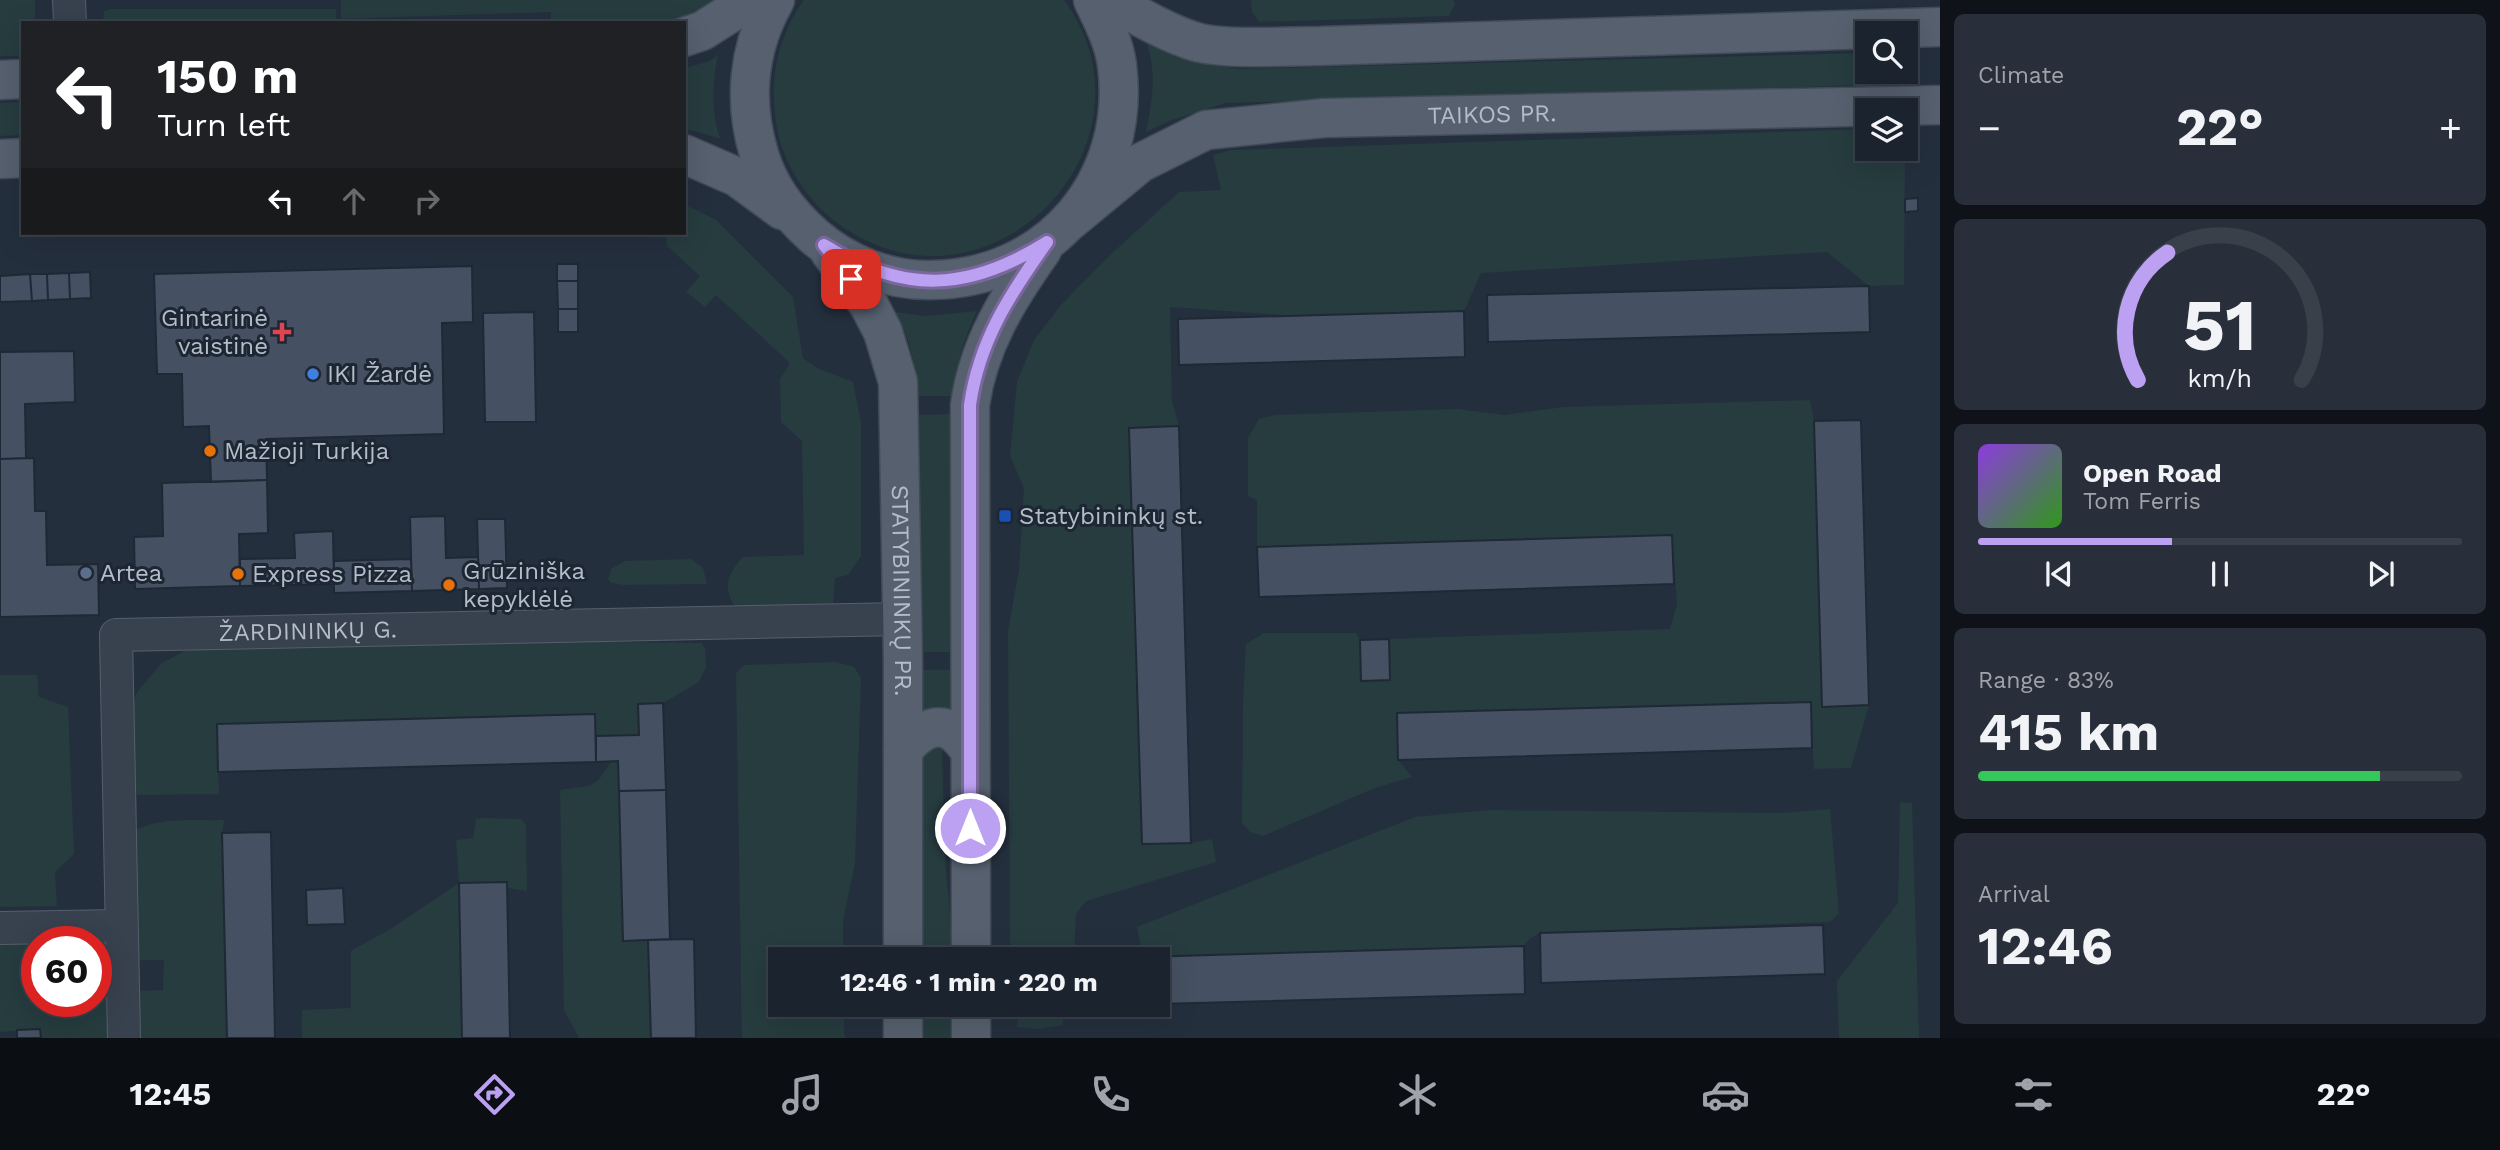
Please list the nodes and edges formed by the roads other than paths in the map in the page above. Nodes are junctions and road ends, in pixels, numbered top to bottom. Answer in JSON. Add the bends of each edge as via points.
{"nodes":[{"id":1,"x":69,"y":0,"type":"edge"},
{"id":2,"x":751,"y":0,"type":"edge"},
{"id":3,"x":775,"y":0,"type":"edge"},
{"id":4,"x":1093,"y":0,"type":"edge"},
{"id":5,"x":1113,"y":0,"type":"edge"},
{"id":6,"x":70,"y":21,"type":"edge"},
{"id":7,"x":1940,"y":27,"type":"edge"},
{"id":8,"x":686,"y":36,"type":"edge"},
{"id":9,"x":21,"y":79,"type":"edge"},
{"id":10,"x":0,"y":80,"type":"edge"},
{"id":11,"x":1940,"y":105,"type":"edge"},
{"id":12,"x":686,"y":155,"type":"edge"},
{"id":13,"x":21,"y":158,"type":"edge"},
{"id":14,"x":0,"y":159,"type":"edge"},
{"id":15,"x":1059,"y":231,"type":"junction"},
{"id":16,"x":811,"y":234,"type":"junction"},
{"id":17,"x":903,"y":619,"type":"junction"},
{"id":18,"x":969,"y":749,"type":"junction"},
{"id":19,"x":903,"y":750,"type":"junction"},
{"id":20,"x":121,"y":926,"type":"junction"},
{"id":21,"x":0,"y":928,"type":"edge"},
{"id":22,"x":903,"y":947,"type":"edge"},
{"id":23,"x":971,"y":947,"type":"edge"},
{"id":24,"x":903,"y":1017,"type":"edge"},
{"id":25,"x":971,"y":1017,"type":"edge"},
{"id":26,"x":124,"y":1038,"type":"edge"},
{"id":27,"x":903,"y":1038,"type":"edge"},
{"id":28,"x":971,"y":1038,"type":"edge"}],
"edges":[{"from":1,"to":6,"type":"street"},
{"from":2,"to":8,"type":"main road"},
{"from":3,"to":16,"type":"main road","name":"STATYBININKŲ PR.","via":[[759,33],[751,66],[748,99],[753,133],[762,166],[778,196]]},
{"from":4,"to":15,"type":"main road","via":[[1116,62],[1116,131],[1090,195]]},
{"from":5,"to":7,"type":"main road","via":[[1200,43],[1249,46]]},
{"from":9,"to":10,"type":"main road"},
{"from":11,"to":15,"type":"main road","name":"TAIKOS PR.","via":[[1324,118],[1206,130],[1140,163]]},
{"from":12,"to":16,"type":"main road","via":[[737,177]]},
{"from":13,"to":14,"type":"main road"},
{"from":15,"to":16,"type":"main road","via":[[1018,261],[986,273],[942,280],[885,275],[853,262]]},
{"from":15,"to":18,"type":"main road","via":[[1011,293],[974,378],[969,439]]},
{"from":16,"to":17,"type":"main road","name":"STATYBININKŲ PR.","via":[[869,305],[883,332],[898,382]]},
{"from":17,"to":19,"type":"main road","name":"STATYBININKŲ PR."},
{"from":17,"to":20,"type":"street","name":"ŽARDININKŲ G.","via":[[116,635]]},
{"from":18,"to":19,"type":"main road","via":[[953,732],[940,728],[915,735]]},
{"from":18,"to":23,"type":"main road"},
{"from":19,"to":22,"type":"main road","name":"STATYBININKŲ PR."},
{"from":20,"to":21,"type":"street"},
{"from":20,"to":26,"type":"street","name":"ŽARDININKŲ G."},
{"from":24,"to":27,"type":"main road"},
{"from":25,"to":28,"type":"main road"}]}
